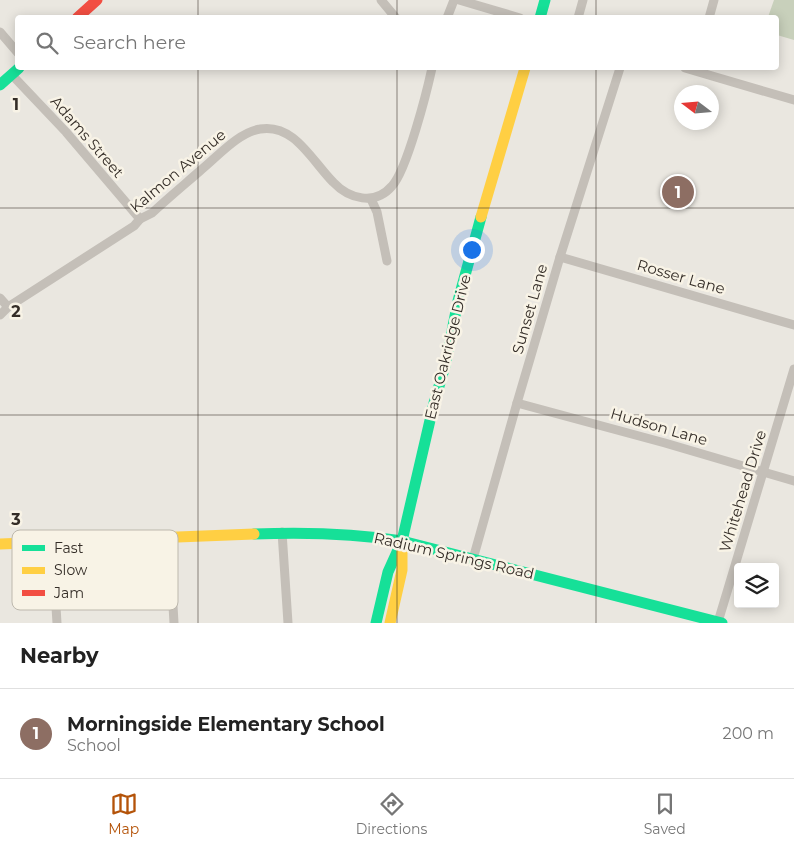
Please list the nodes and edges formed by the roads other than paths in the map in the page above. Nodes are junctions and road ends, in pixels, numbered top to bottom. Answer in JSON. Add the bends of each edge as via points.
{"nodes":[{"id":1,"x":97,"y":0,"type":"edge"},
{"id":2,"x":381,"y":0,"type":"edge"},
{"id":3,"x":454,"y":0,"type":"edge"},
{"id":4,"x":459,"y":0,"type":"edge"},
{"id":5,"x":545,"y":0,"type":"edge"},
{"id":6,"x":583,"y":0,"type":"edge"},
{"id":7,"x":714,"y":0,"type":"edge"},
{"id":8,"x":80,"y":15,"type":"edge"},
{"id":9,"x":394,"y":15,"type":"edge"},
{"id":10,"x":448,"y":15,"type":"edge"},
{"id":11,"x":510,"y":15,"type":"edge"},
{"id":12,"x":541,"y":15,"type":"edge"},
{"id":13,"x":579,"y":15,"type":"edge"},
{"id":14,"x":710,"y":15,"type":"edge"},
{"id":15,"x":0,"y":32,"type":"edge"},
{"id":16,"x":15,"y":50,"type":"edge"},
{"id":17,"x":431,"y":70,"type":"edge"},
{"id":18,"x":524,"y":70,"type":"edge"},
{"id":19,"x":619,"y":70,"type":"edge"},
{"id":20,"x":696,"y":70,"type":"edge"},
{"id":21,"x":16,"y":71,"type":"edge"},
{"id":22,"x":0,"y":85,"type":"edge"},
{"id":23,"x":794,"y":100,"type":"edge"},
{"id":24,"x":371,"y":199,"type":"junction"},
{"id":25,"x":140,"y":219,"type":"junction"},
{"id":26,"x":560,"y":257,"type":"junction"},
{"id":27,"x":387,"y":261,"type":"dead end"},
{"id":28,"x":0,"y":298,"type":"edge"},
{"id":29,"x":8,"y":307,"type":"junction"},
{"id":30,"x":0,"y":315,"type":"edge"},
{"id":31,"x":794,"y":325,"type":"edge"},
{"id":32,"x":794,"y":369,"type":"edge"},
{"id":33,"x":516,"y":402,"type":"junction"},
{"id":34,"x":764,"y":472,"type":"junction"},
{"id":35,"x":794,"y":481,"type":"edge"},
{"id":36,"x":282,"y":532,"type":"junction"},
{"id":37,"x":178,"y":536,"type":"edge"},
{"id":38,"x":402,"y":540,"type":"junction"},
{"id":39,"x":473,"y":559,"type":"junction"},
{"id":40,"x":56,"y":610,"type":"edge"},
{"id":41,"x":173,"y":610,"type":"edge"},
{"id":42,"x":720,"y":622,"type":"edge"},
{"id":43,"x":57,"y":623,"type":"edge"},
{"id":44,"x":174,"y":623,"type":"edge"},
{"id":45,"x":288,"y":623,"type":"edge"},
{"id":46,"x":376,"y":623,"type":"edge"},
{"id":47,"x":390,"y":623,"type":"edge"}],
"edges":[{"from":1,"to":8,"type":"main road"},
{"from":2,"to":9,"type":"street"},
{"from":3,"to":10,"type":"street"},
{"from":4,"to":11,"type":"street"},
{"from":5,"to":12,"type":"main road"},
{"from":6,"to":13,"type":"street"},
{"from":7,"to":14,"type":"street"},
{"from":15,"to":16,"type":"street"},
{"from":17,"to":24,"type":"street","via":[[409,150],[396,182],[385,193]]},
{"from":18,"to":38,"type":"main road","name":"East Oakridge Drive","via":[[458,301]]},
{"from":19,"to":26,"type":"street","name":"Sunset Lane"},
{"from":20,"to":23,"type":"street"},
{"from":21,"to":22,"type":"main road"},
{"from":21,"to":25,"type":"street","name":"Adams Street"},
{"from":24,"to":25,"type":"street","name":"Kalmon Avenue","via":[[346,193],[291,136],[267,128],[250,131],[228,146]]},
{"from":24,"to":27,"type":"street","via":[[377,212]]},
{"from":25,"to":29,"type":"street","name":"Kalmon Avenue"},
{"from":26,"to":31,"type":"street","name":"Rosser Lane"},
{"from":26,"to":33,"type":"street","name":"Sunset Lane"},
{"from":28,"to":29,"type":"street"},
{"from":29,"to":30,"type":"street","name":"Kalmon Avenue"},
{"from":32,"to":34,"type":"street","name":"Whitehead Drive"},
{"from":33,"to":34,"type":"street","name":"Hudson Lane"},
{"from":33,"to":39,"type":"street","name":"Sunset Lane"},
{"from":34,"to":35,"type":"street","name":"Hudson Lane"},
{"from":34,"to":42,"type":"street","name":"Whitehead Drive","via":[[740,544]]},
{"from":36,"to":37,"type":"main road","name":"Radium Springs Road"},
{"from":36,"to":38,"type":"main road","name":"Radium Springs Road","via":[[366,535]]},
{"from":36,"to":45,"type":"street"},
{"from":38,"to":39,"type":"main road","name":"Radium Springs Road"},
{"from":38,"to":46,"type":"main road","name":"East Oakridge Drive","via":[[388,572]]},
{"from":38,"to":47,"type":"main road","name":"East Oakridge Drive","via":[[402,570]]},
{"from":39,"to":42,"type":"main road","name":"Radium Springs Road"},
{"from":40,"to":43,"type":"street"},
{"from":41,"to":44,"type":"street"}]}
